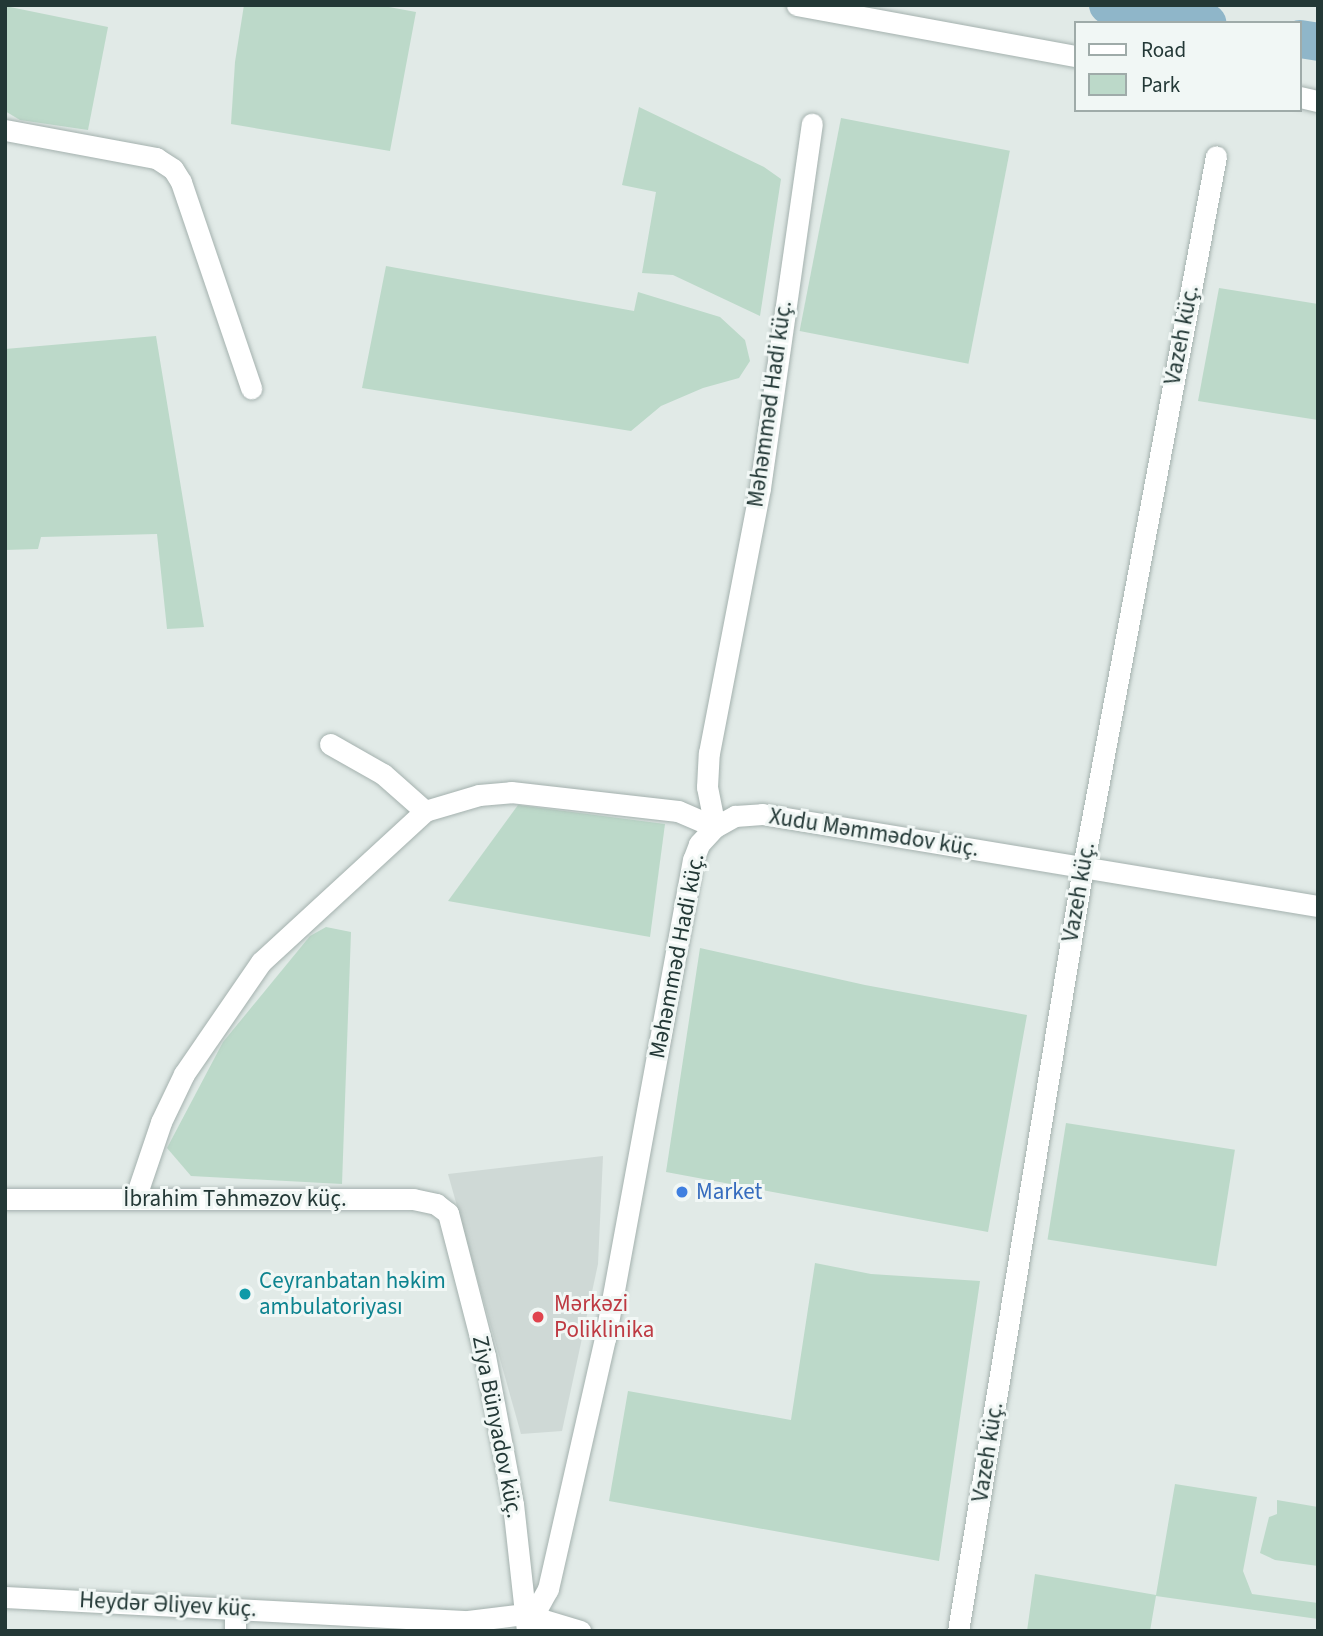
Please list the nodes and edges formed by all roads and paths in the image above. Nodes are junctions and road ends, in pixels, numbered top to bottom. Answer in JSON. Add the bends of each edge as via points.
{"nodes":[{"id":1,"x":797,"y":5,"type":"edge"},
{"id":2,"x":1074,"y":56,"type":"edge"},
{"id":3,"x":812,"y":124,"type":"dead end"},
{"id":4,"x":5,"y":130,"type":"edge"},
{"id":5,"x":1216,"y":156,"type":"dead end"},
{"id":6,"x":251,"y":388,"type":"dead end"},
{"id":7,"x":330,"y":744,"type":"dead end"},
{"id":8,"x":425,"y":811,"type":"junction"},
{"id":9,"x":715,"y":827,"type":"junction"},
{"id":10,"x":1083,"y":867,"type":"junction"},
{"id":11,"x":1318,"y":906,"type":"edge"},
{"id":12,"x":5,"y":1199,"type":"edge"},
{"id":13,"x":135,"y":1199,"type":"junction"},
{"id":14,"x":452,"y":1226,"type":"joint"},
{"id":15,"x":5,"y":1597,"type":"edge"},
{"id":16,"x":235,"y":1609,"type":"junction"},
{"id":17,"x":526,"y":1623,"type":"edge"},
{"id":18,"x":235,"y":1631,"type":"edge"},
{"id":19,"x":580,"y":1631,"type":"edge"},
{"id":20,"x":958,"y":1631,"type":"edge"}],
"edges":[{"from":1,"to":2,"type":"street"},
{"from":3,"to":9,"type":"street","name":"Məhəmməd Hadi küç.","via":[[760,488],[709,752],[707,787]]},
{"from":4,"to":6,"type":"street","via":[[156,158],[173,169]]},
{"from":5,"to":10,"type":"street","name":"Vazeh küç."},
{"from":7,"to":8,"type":"street","via":[[383,774]]},
{"from":8,"to":9,"type":"street","via":[[453,801],[511,792],[678,811]]},
{"from":8,"to":13,"type":"street","via":[[261,962],[184,1074],[161,1122]]},
{"from":9,"to":10,"type":"street","name":"Xudu Məmmədov küç.","via":[[735,816],[762,814]]},
{"from":9,"to":17,"type":"street","name":"Məhəmməd Hadi küç.","via":[[699,844],[693,860],[578,1467],[548,1589]]},
{"from":10,"to":11,"type":"street","name":"Xudu Məmmədov küç."},
{"from":10,"to":20,"type":"street","name":"Vazeh küç."},
{"from":12,"to":13,"type":"street","name":"İbrahim Təhməzov küç."},
{"from":13,"to":14,"type":"street","name":"İbrahim Təhməzov küç.","via":[[412,1199],[436,1204],[448,1213]]},
{"from":14,"to":17,"type":"street","name":"Ziya Bünyadov küç.","via":[[491,1383],[513,1504]]},
{"from":15,"to":16,"type":"street","name":"Heydər Əliyev küç."},
{"from":16,"to":17,"type":"street","name":"Heydər Əliyev küç."},
{"from":16,"to":18,"type":"street"},
{"from":17,"to":19,"type":"street","name":"Heydər Əliyev küç."}]}
